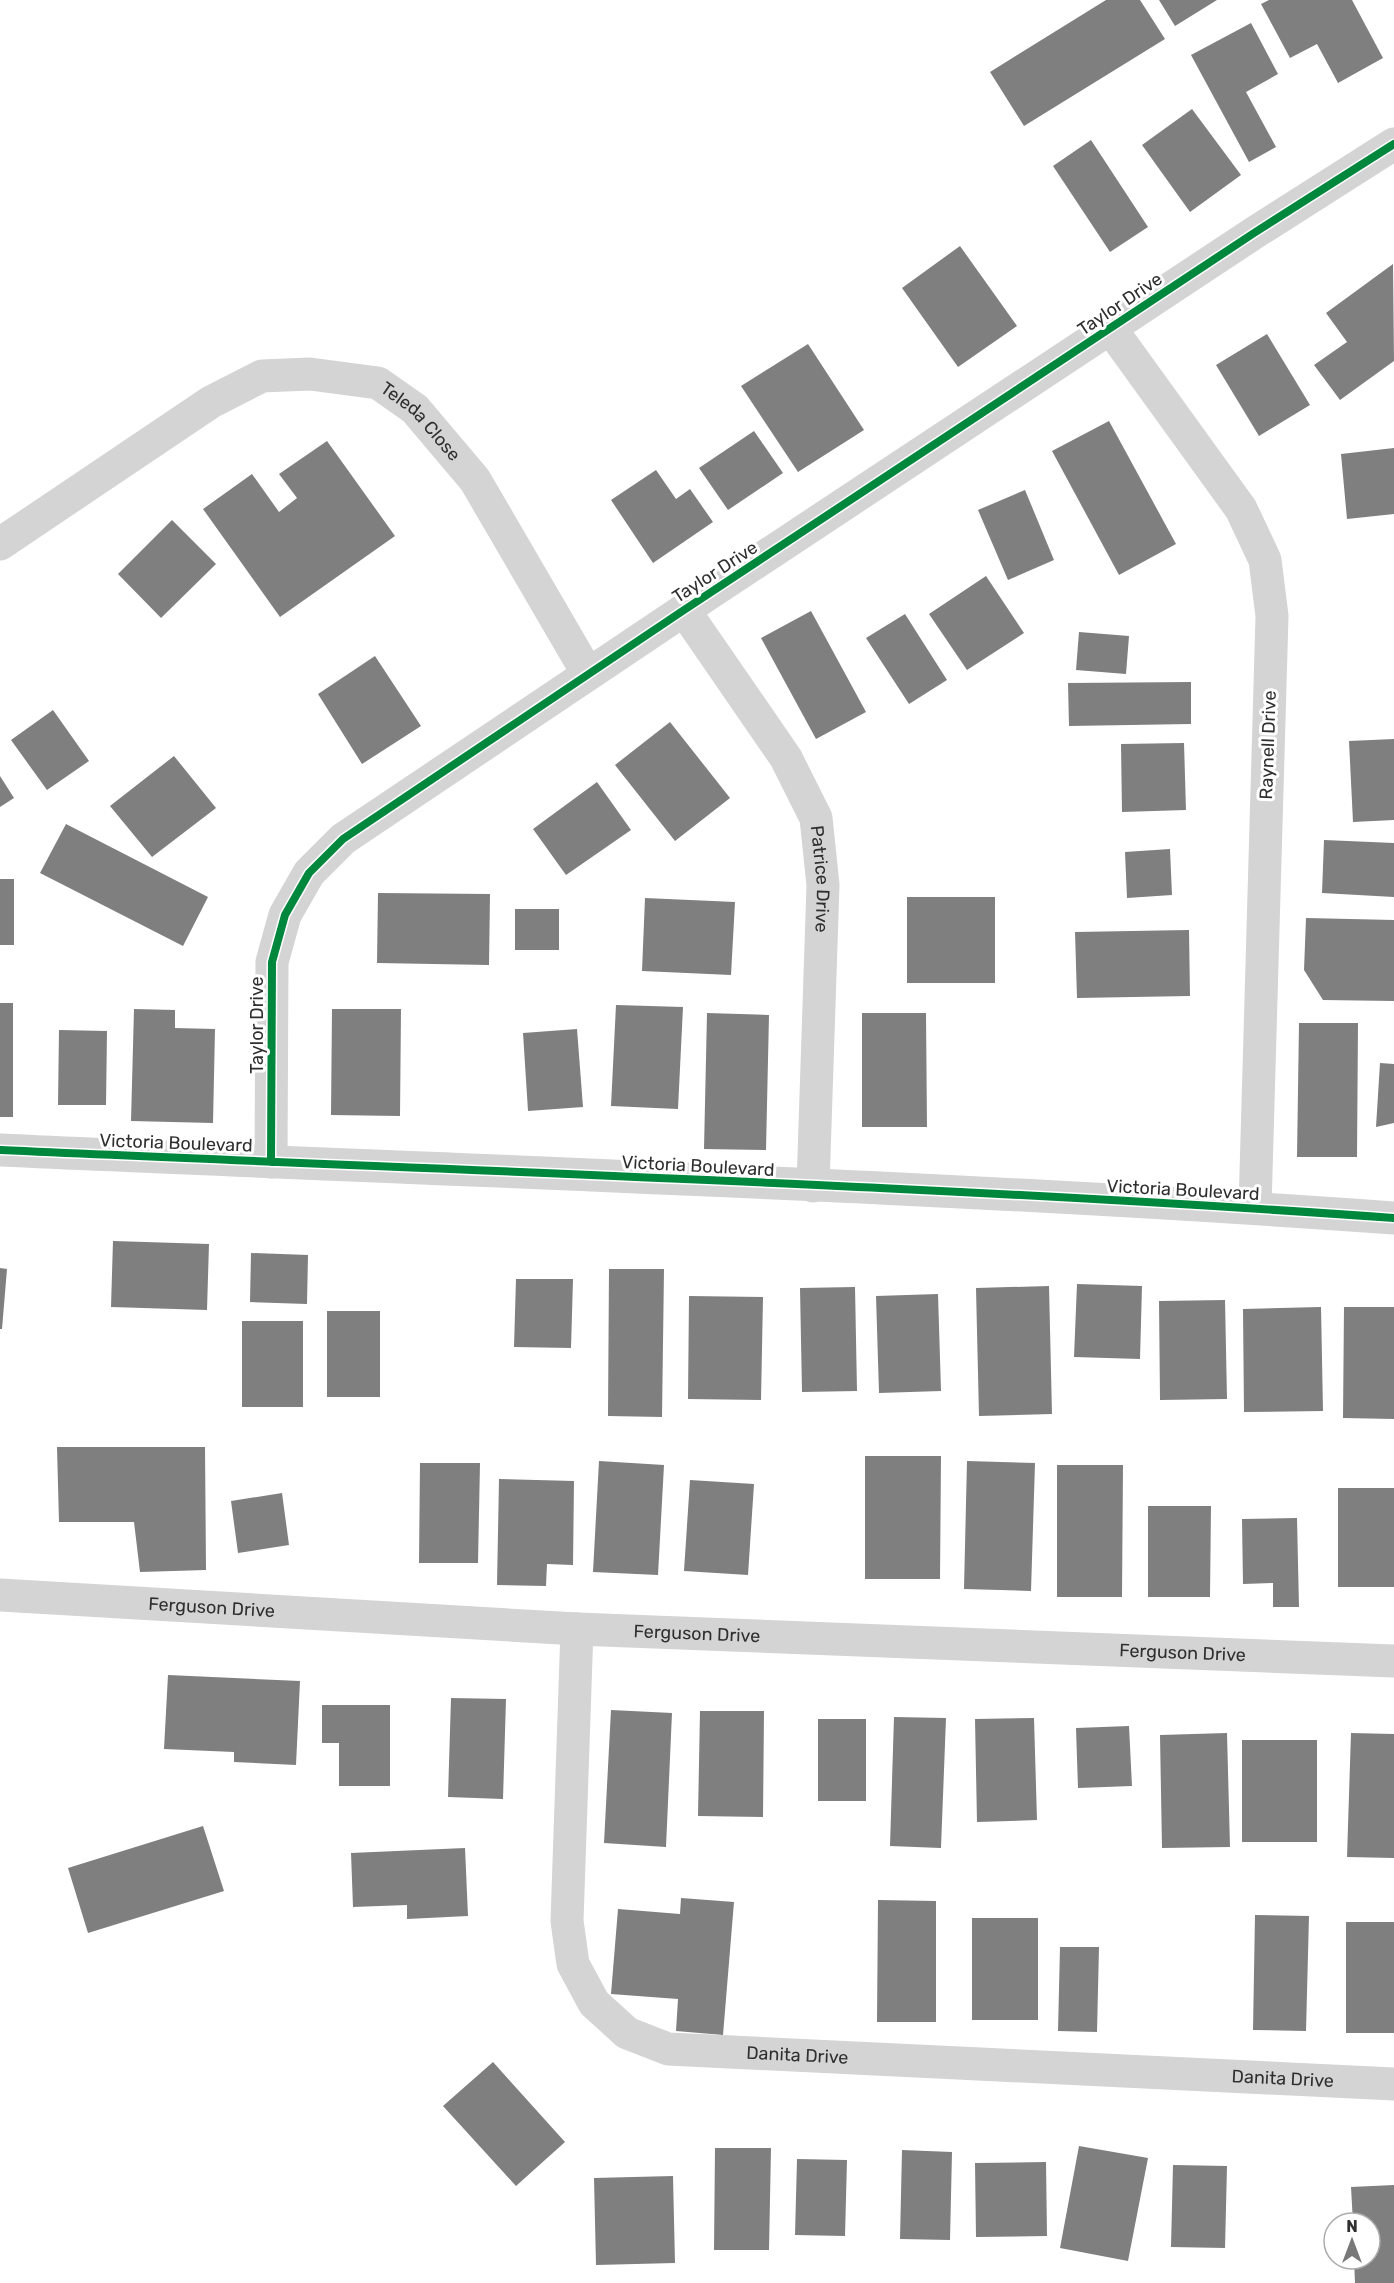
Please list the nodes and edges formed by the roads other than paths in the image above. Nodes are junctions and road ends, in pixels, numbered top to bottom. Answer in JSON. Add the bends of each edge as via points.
{"nodes":[{"id":1,"x":1394,"y":144,"type":"edge"},
{"id":2,"x":1111,"y":329,"type":"junction"},
{"id":3,"x":0,"y":544,"type":"edge"},
{"id":4,"x":684,"y":610,"type":"junction"},
{"id":5,"x":588,"y":674,"type":"junction"},
{"id":6,"x":0,"y":1150,"type":"edge"},
{"id":7,"x":271,"y":1162,"type":"junction"},
{"id":8,"x":813,"y":1186,"type":"junction"},
{"id":9,"x":1255,"y":1208,"type":"junction"},
{"id":10,"x":1394,"y":1218,"type":"edge"},
{"id":11,"x":0,"y":1595,"type":"edge"},
{"id":12,"x":577,"y":1629,"type":"junction"},
{"id":13,"x":1394,"y":1660,"type":"edge"},
{"id":14,"x":1394,"y":2084,"type":"edge"}],
"edges":[{"from":1,"to":2,"type":"street","name":"Taylor Drive"},
{"from":2,"to":4,"type":"street","name":"Taylor Drive"},
{"from":2,"to":9,"type":"street","name":"Raynell Drive","via":[[1241,509],[1265,560],[1272,616]]},
{"from":3,"to":5,"type":"street","name":"Teleda Close","via":[[211,402],[262,376],[310,374],[378,383],[415,409],[475,480]]},
{"from":4,"to":5,"type":"street","name":"Taylor Drive"},
{"from":4,"to":8,"type":"street","name":"Patrice Drive","via":[[786,758],[816,818],[823,885]]},
{"from":5,"to":7,"type":"street","name":"Taylor Drive","via":[[343,839],[309,873],[285,915],[272,962]]},
{"from":6,"to":7,"type":"street","name":"Victoria Boulevard"},
{"from":7,"to":8,"type":"street","name":"Victoria Boulevard"},
{"from":8,"to":9,"type":"street","name":"Victoria Boulevard"},
{"from":9,"to":10,"type":"street","name":"Victoria Boulevard"},
{"from":11,"to":12,"type":"street","name":"Ferguson Drive"},
{"from":12,"to":13,"type":"street","name":"Ferguson Drive"},
{"from":12,"to":14,"type":"street","name":"Danita Drive","via":[[567,1921],[573,1964],[594,2002],[627,2032],[668,2049]]}]}
